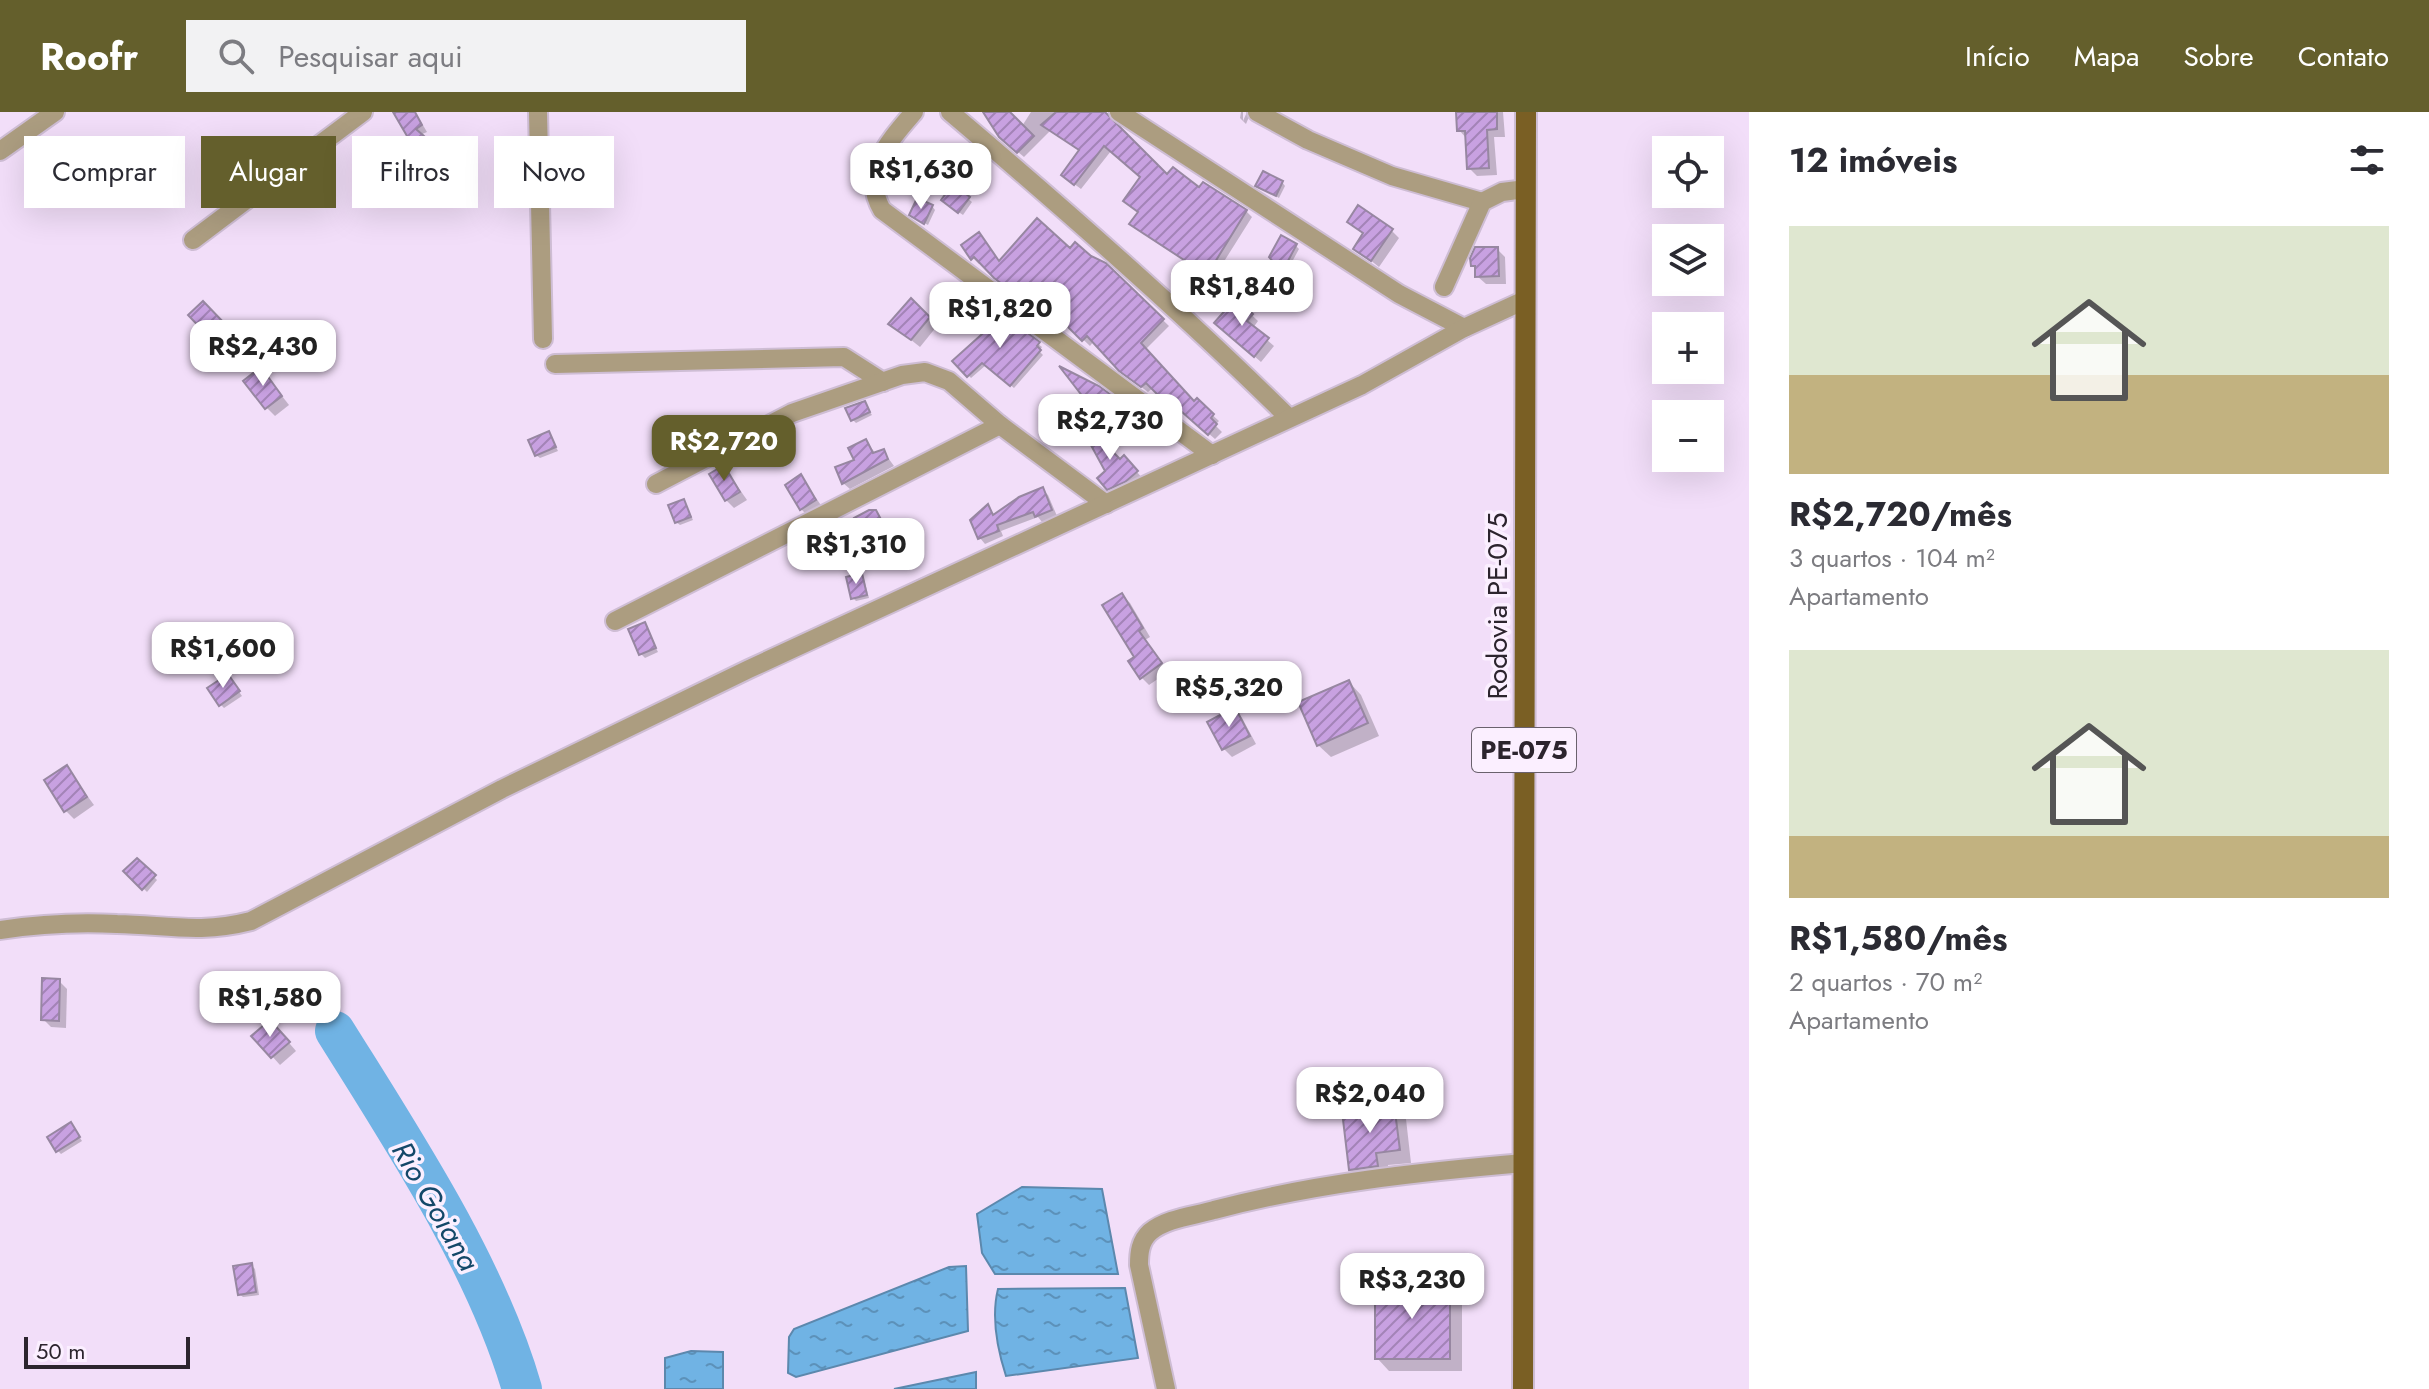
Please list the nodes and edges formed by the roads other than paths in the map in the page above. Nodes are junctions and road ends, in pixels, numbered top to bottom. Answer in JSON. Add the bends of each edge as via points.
{"nodes":[{"id":1,"x":55,"y":112,"type":"edge"},
{"id":2,"x":363,"y":112,"type":"edge"},
{"id":3,"x":538,"y":112,"type":"edge"},
{"id":4,"x":914,"y":112,"type":"edge"},
{"id":5,"x":950,"y":112,"type":"edge"},
{"id":6,"x":1119,"y":112,"type":"edge"},
{"id":7,"x":1257,"y":112,"type":"edge"},
{"id":8,"x":1526,"y":112,"type":"edge"},
{"id":9,"x":0,"y":151,"type":"edge"},
{"id":10,"x":1526,"y":189,"type":"junction"},
{"id":11,"x":1482,"y":202,"type":"junction"},
{"id":12,"x":193,"y":240,"type":"dead end"},
{"id":13,"x":1444,"y":287,"type":"dead end"},
{"id":14,"x":1525,"y":300,"type":"junction"},
{"id":15,"x":1464,"y":328,"type":"junction"},
{"id":16,"x":543,"y":339,"type":"dead end"},
{"id":17,"x":555,"y":364,"type":"dead end"},
{"id":18,"x":883,"y":382,"type":"junction"},
{"id":19,"x":1288,"y":417,"type":"junction"},
{"id":20,"x":1000,"y":425,"type":"junction"},
{"id":21,"x":1212,"y":455,"type":"junction"},
{"id":22,"x":656,"y":484,"type":"dead end"},
{"id":23,"x":1106,"y":504,"type":"junction"},
{"id":24,"x":615,"y":621,"type":"dead end"},
{"id":25,"x":0,"y":930,"type":"edge"},
{"id":26,"x":1524,"y":1163,"type":"junction"},
{"id":27,"x":1166,"y":1389,"type":"edge"},
{"id":28,"x":1523,"y":1389,"type":"edge"}],
"edges":[{"from":1,"to":9,"type":"street"},
{"from":2,"to":12,"type":"street"},
{"from":3,"to":16,"type":"street"},
{"from":4,"to":21,"type":"street","via":[[874,169],[882,210]]},
{"from":5,"to":19,"type":"street","via":[[1094,234]]},
{"from":6,"to":15,"type":"street","via":[[1399,294]]},
{"from":7,"to":11,"type":"street","via":[[1392,176]]},
{"from":8,"to":10,"type":"main road","name":"Rodovia PE-075","number":"PE-075"},
{"from":10,"to":11,"type":"street"},
{"from":10,"to":14,"type":"main road","name":"Rodovia PE-075","number":"PE-075"},
{"from":11,"to":13,"type":"street"},
{"from":14,"to":15,"type":"street"},
{"from":14,"to":26,"type":"main road","name":"Rodovia PE-075","number":"PE-075"},
{"from":15,"to":19,"type":"street","via":[[1362,385]]},
{"from":17,"to":18,"type":"street","via":[[844,357]]},
{"from":18,"to":20,"type":"street","via":[[925,372],[936,375]]},
{"from":18,"to":22,"type":"street","via":[[792,413]]},
{"from":19,"to":21,"type":"street"},
{"from":20,"to":23,"type":"street"},
{"from":20,"to":24,"type":"street"},
{"from":21,"to":23,"type":"street"},
{"from":23,"to":25,"type":"street","via":[[516,782],[251,921],[191,930],[46,923]]},
{"from":26,"to":27,"type":"street","via":[[1328,1184],[1233,1205],[1151,1231],[1140,1246],[1139,1265]]},
{"from":26,"to":28,"type":"main road","name":"Rodovia PE-075","number":"PE-075"}]}
